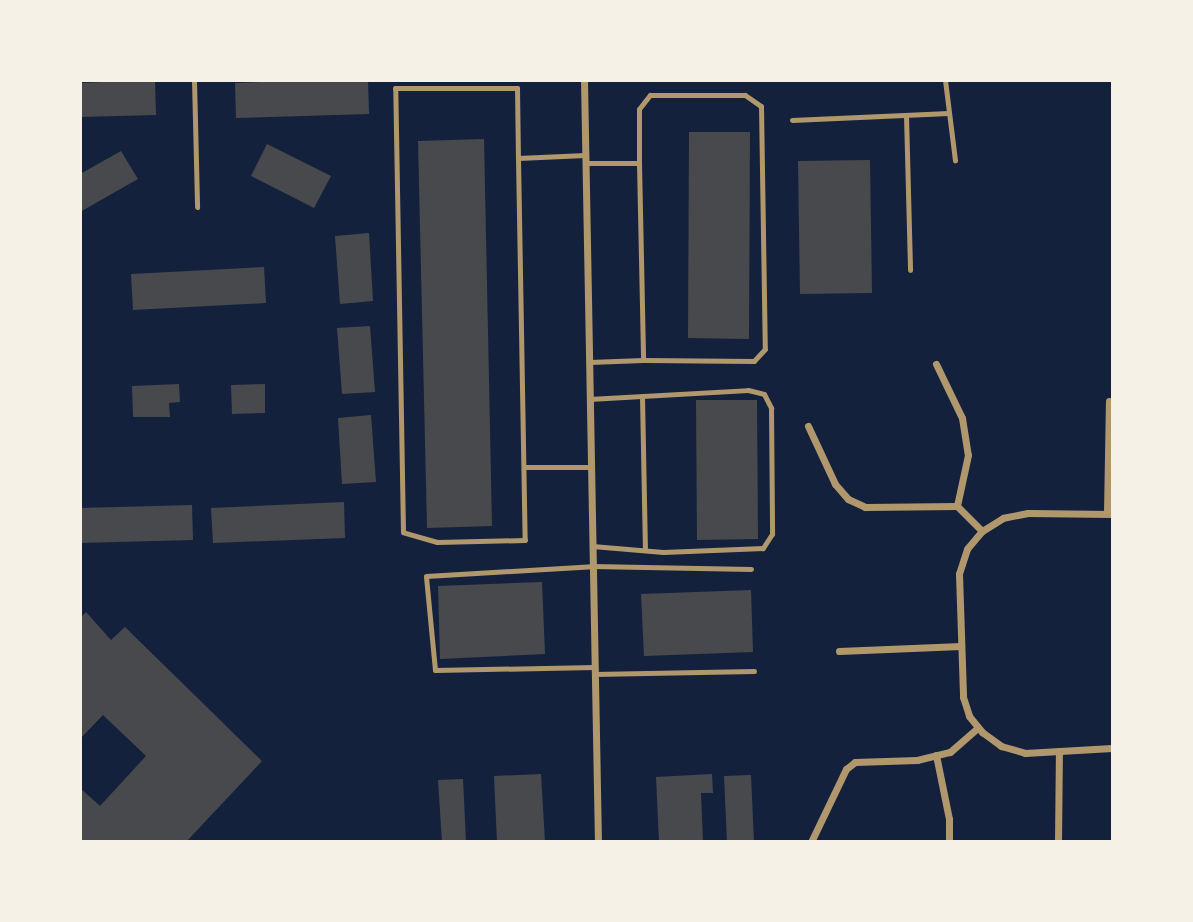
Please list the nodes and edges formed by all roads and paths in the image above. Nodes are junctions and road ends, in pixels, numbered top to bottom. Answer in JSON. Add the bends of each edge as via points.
{"nodes":[{"id":1,"x":194,"y":80,"type":"edge"},
{"id":2,"x":583,"y":80,"type":"edge"},
{"id":3,"x":945,"y":80,"type":"edge"},
{"id":4,"x":949,"y":113,"type":"junction"},
{"id":5,"x":906,"y":115,"type":"junction"},
{"id":6,"x":792,"y":120,"type":"dead end"},
{"id":7,"x":518,"y":158,"type":"junction"},
{"id":8,"x":585,"y":159,"type":"junction"},
{"id":9,"x":955,"y":160,"type":"dead end"},
{"id":10,"x":639,"y":163,"type":"junction"},
{"id":11,"x":197,"y":206,"type":"dead end"},
{"id":12,"x":910,"y":270,"type":"dead end"},
{"id":13,"x":643,"y":360,"type":"junction"},
{"id":14,"x":589,"y":362,"type":"junction"},
{"id":15,"x":936,"y":364,"type":"dead end"},
{"id":16,"x":642,"y":396,"type":"junction"},
{"id":17,"x":589,"y":399,"type":"junction"},
{"id":18,"x":1109,"y":401,"type":"dead end"},
{"id":19,"x":808,"y":426,"type":"dead end"},
{"id":20,"x":524,"y":467,"type":"junction"},
{"id":21,"x":591,"y":467,"type":"junction"},
{"id":22,"x":957,"y":506,"type":"junction"},
{"id":23,"x":1110,"y":513,"type":"edge"},
{"id":24,"x":982,"y":531,"type":"junction"},
{"id":25,"x":592,"y":546,"type":"junction"},
{"id":26,"x":645,"y":548,"type":"junction"},
{"id":27,"x":593,"y":566,"type":"junction"},
{"id":28,"x":751,"y":569,"type":"dead end"},
{"id":29,"x":961,"y":646,"type":"junction"},
{"id":30,"x":839,"y":651,"type":"dead end"},
{"id":31,"x":594,"y":671,"type":"junction"},
{"id":32,"x":754,"y":671,"type":"dead end"},
{"id":33,"x":978,"y":727,"type":"junction"},
{"id":34,"x":1112,"y":748,"type":"edge"},
{"id":35,"x":1059,"y":751,"type":"junction"},
{"id":36,"x":936,"y":755,"type":"junction"},
{"id":37,"x":598,"y":842,"type":"edge"},
{"id":38,"x":811,"y":842,"type":"edge"},
{"id":39,"x":949,"y":842,"type":"edge"},
{"id":40,"x":1058,"y":842,"type":"edge"}],
"edges":[{"from":1,"to":11,"type":"lane"},
{"from":2,"to":8,"type":"street"},
{"from":3,"to":4,"type":"lane"},
{"from":4,"to":5,"type":"lane"},
{"from":4,"to":9,"type":"lane"},
{"from":5,"to":6,"type":"lane"},
{"from":5,"to":12,"type":"lane"},
{"from":7,"to":8,"type":"lane"},
{"from":7,"to":20,"type":"lane"},
{"from":7,"to":20,"type":"lane","via":[[517,89],[395,88],[403,532],[437,542],[526,540]]},
{"from":8,"to":10,"type":"lane"},
{"from":8,"to":14,"type":"street"},
{"from":10,"to":13,"type":"lane"},
{"from":10,"to":13,"type":"lane","via":[[639,110],[650,95],[746,95],[761,106],[765,349],[754,361]]},
{"from":13,"to":14,"type":"lane"},
{"from":14,"to":17,"type":"street"},
{"from":15,"to":22,"type":"street","via":[[962,418],[968,455]]},
{"from":16,"to":17,"type":"lane"},
{"from":16,"to":26,"type":"lane"},
{"from":16,"to":26,"type":"lane","via":[[748,390],[764,394],[771,408],[772,534],[763,548],[663,552]]},
{"from":17,"to":21,"type":"street"},
{"from":18,"to":23,"type":"street"},
{"from":19,"to":22,"type":"street","via":[[835,484],[848,499],[865,506]]},
{"from":20,"to":21,"type":"lane"},
{"from":21,"to":25,"type":"street"},
{"from":22,"to":24,"type":"street"},
{"from":23,"to":24,"type":"street","via":[[1028,513],[1003,518]]},
{"from":24,"to":29,"type":"street","via":[[967,549],[959,574]]},
{"from":25,"to":26,"type":"lane"},
{"from":25,"to":27,"type":"street"},
{"from":27,"to":28,"type":"lane"},
{"from":27,"to":31,"type":"street"},
{"from":27,"to":31,"type":"lane","via":[[426,576],[435,670]]},
{"from":29,"to":30,"type":"street"},
{"from":29,"to":33,"type":"street","via":[[963,697]]},
{"from":31,"to":32,"type":"lane"},
{"from":31,"to":37,"type":"street"},
{"from":33,"to":35,"type":"street","via":[[1001,746],[1025,753]]},
{"from":33,"to":36,"type":"street","via":[[950,752]]},
{"from":34,"to":35,"type":"street"},
{"from":35,"to":40,"type":"street"},
{"from":36,"to":38,"type":"street","via":[[855,762],[846,769]]},
{"from":36,"to":39,"type":"street"}]}
